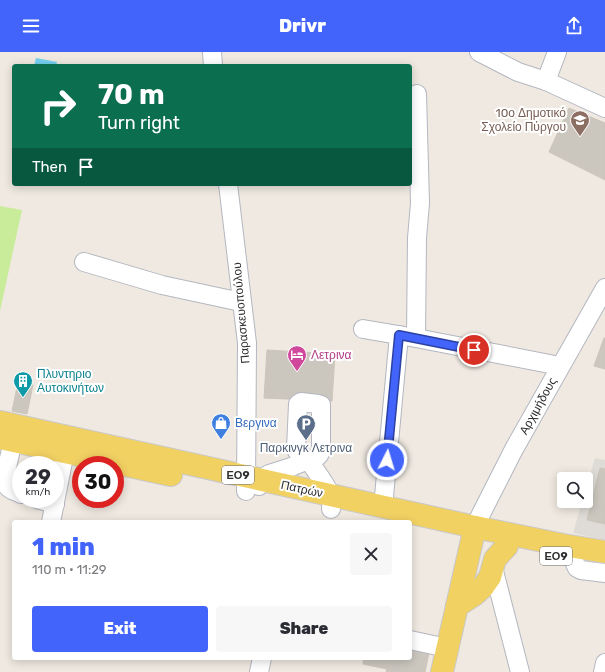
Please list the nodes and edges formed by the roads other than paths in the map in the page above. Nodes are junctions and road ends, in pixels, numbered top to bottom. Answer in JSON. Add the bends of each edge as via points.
{"nodes":[{"id":1,"x":212,"y":52,"type":"edge"},
{"id":2,"x":479,"y":52,"type":"edge"},
{"id":3,"x":557,"y":52,"type":"edge"},
{"id":4,"x":213,"y":64,"type":"edge"},
{"id":5,"x":546,"y":81,"type":"junction"},
{"id":6,"x":417,"y":94,"type":"dead end"},
{"id":7,"x":605,"y":108,"type":"edge"},
{"id":8,"x":228,"y":186,"type":"edge"},
{"id":9,"x":84,"y":262,"type":"dead end"},
{"id":10,"x":605,"y":288,"type":"edge"},
{"id":11,"x":241,"y":302,"type":"junction"},
{"id":12,"x":363,"y":330,"type":"dead end"},
{"id":13,"x":399,"y":335,"type":"junction"},
{"id":14,"x":416,"y":338,"type":"junction"},
{"id":15,"x":560,"y":366,"type":"junction"},
{"id":16,"x":7,"y":431,"type":"edge"},
{"id":17,"x":66,"y":445,"type":"junction"},
{"id":18,"x":64,"y":456,"type":"edge"},
{"id":19,"x":252,"y":485,"type":"junction"},
{"id":20,"x":12,"y":490,"type":"edge"},
{"id":21,"x":331,"y":502,"type":"junction"},
{"id":22,"x":54,"y":508,"type":"edge"},
{"id":23,"x":388,"y":514,"type":"edge"},
{"id":24,"x":51,"y":520,"type":"edge"},
{"id":25,"x":412,"y":526,"type":"edge"},
{"id":26,"x":474,"y":533,"type":"junction"},
{"id":27,"x":507,"y":546,"type":"junction"},
{"id":28,"x":605,"y":552,"type":"edge"},
{"id":29,"x":573,"y":559,"type":"junction"},
{"id":30,"x":605,"y":564,"type":"edge"},
{"id":31,"x":493,"y":566,"type":"junction"},
{"id":32,"x":605,"y":573,"type":"edge"},
{"id":33,"x":457,"y":606,"type":"junction"},
{"id":34,"x":412,"y":642,"type":"edge"},
{"id":35,"x":262,"y":660,"type":"edge"},
{"id":36,"x":605,"y":662,"type":"edge"},
{"id":37,"x":442,"y":665,"type":"edge"},
{"id":38,"x":260,"y":672,"type":"edge"},
{"id":39,"x":520,"y":672,"type":"edge"},
{"id":40,"x":603,"y":672,"type":"edge"}],
"edges":[{"from":1,"to":4,"type":"street"},
{"from":2,"to":5,"type":"street","via":[[518,72]]},
{"from":3,"to":5,"type":"street"},
{"from":5,"to":7,"type":"street"},
{"from":6,"to":14,"type":"street","via":[[420,204]]},
{"from":8,"to":11,"type":"street","name":"Παρασκευοπούλου"},
{"from":9,"to":11,"type":"street","via":[[162,285]]},
{"from":10,"to":15,"type":"street","name":"Αρχιμήδους"},
{"from":11,"to":19,"type":"street","name":"Παρασκευοπούλου","via":[[247,344]]},
{"from":12,"to":13,"type":"street"},
{"from":13,"to":14,"type":"street"},
{"from":13,"to":23,"type":"street"},
{"from":14,"to":15,"type":"street"},
{"from":15,"to":26,"type":"street","name":"Αρχιμήδους","via":[[514,449]]},
{"from":16,"to":17,"type":"main road","name":"Πατρών","number":"ΕΟ9"},
{"from":16,"to":20,"type":"street","via":[[4,480],[6,486]]},
{"from":17,"to":18,"type":"street"},
{"from":17,"to":19,"type":"main road","name":"Πατρών","number":"ΕΟ9"},
{"from":19,"to":21,"type":"main road","name":"Πατρών","number":"ΕΟ9"},
{"from":19,"to":21,"type":"street","via":[[272,473],[291,467],[312,466],[328,488]]},
{"from":21,"to":23,"type":"main road","name":"Πατρών","number":"ΕΟ9"},
{"from":22,"to":24,"type":"street"},
{"from":23,"to":26,"type":"main road","name":"Πατρών","number":"ΕΟ9"},
{"from":25,"to":26,"type":"main road","name":"Πατρών","number":"ΕΟ9"},
{"from":26,"to":27,"type":"main road","name":"Πατρών","number":"ΕΟ9"},
{"from":26,"to":28,"type":"main road","name":"Πατρών","number":"ΕΟ9"},
{"from":26,"to":33,"type":"main road"},
{"from":27,"to":29,"type":"main road","name":"Πατρών","number":"ΕΟ9"},
{"from":27,"to":31,"type":"main road","via":[[497,556]]},
{"from":29,"to":30,"type":"main road","name":"Πατρών","number":"ΕΟ9"},
{"from":29,"to":32,"type":"street","via":[[580,570]]},
{"from":31,"to":33,"type":"main road","via":[[490,578],[483,587]]},
{"from":31,"to":39,"type":"street"},
{"from":33,"to":37,"type":"main road"},
{"from":34,"to":37,"type":"street"},
{"from":35,"to":38,"type":"street"},
{"from":36,"to":40,"type":"street"}]}
